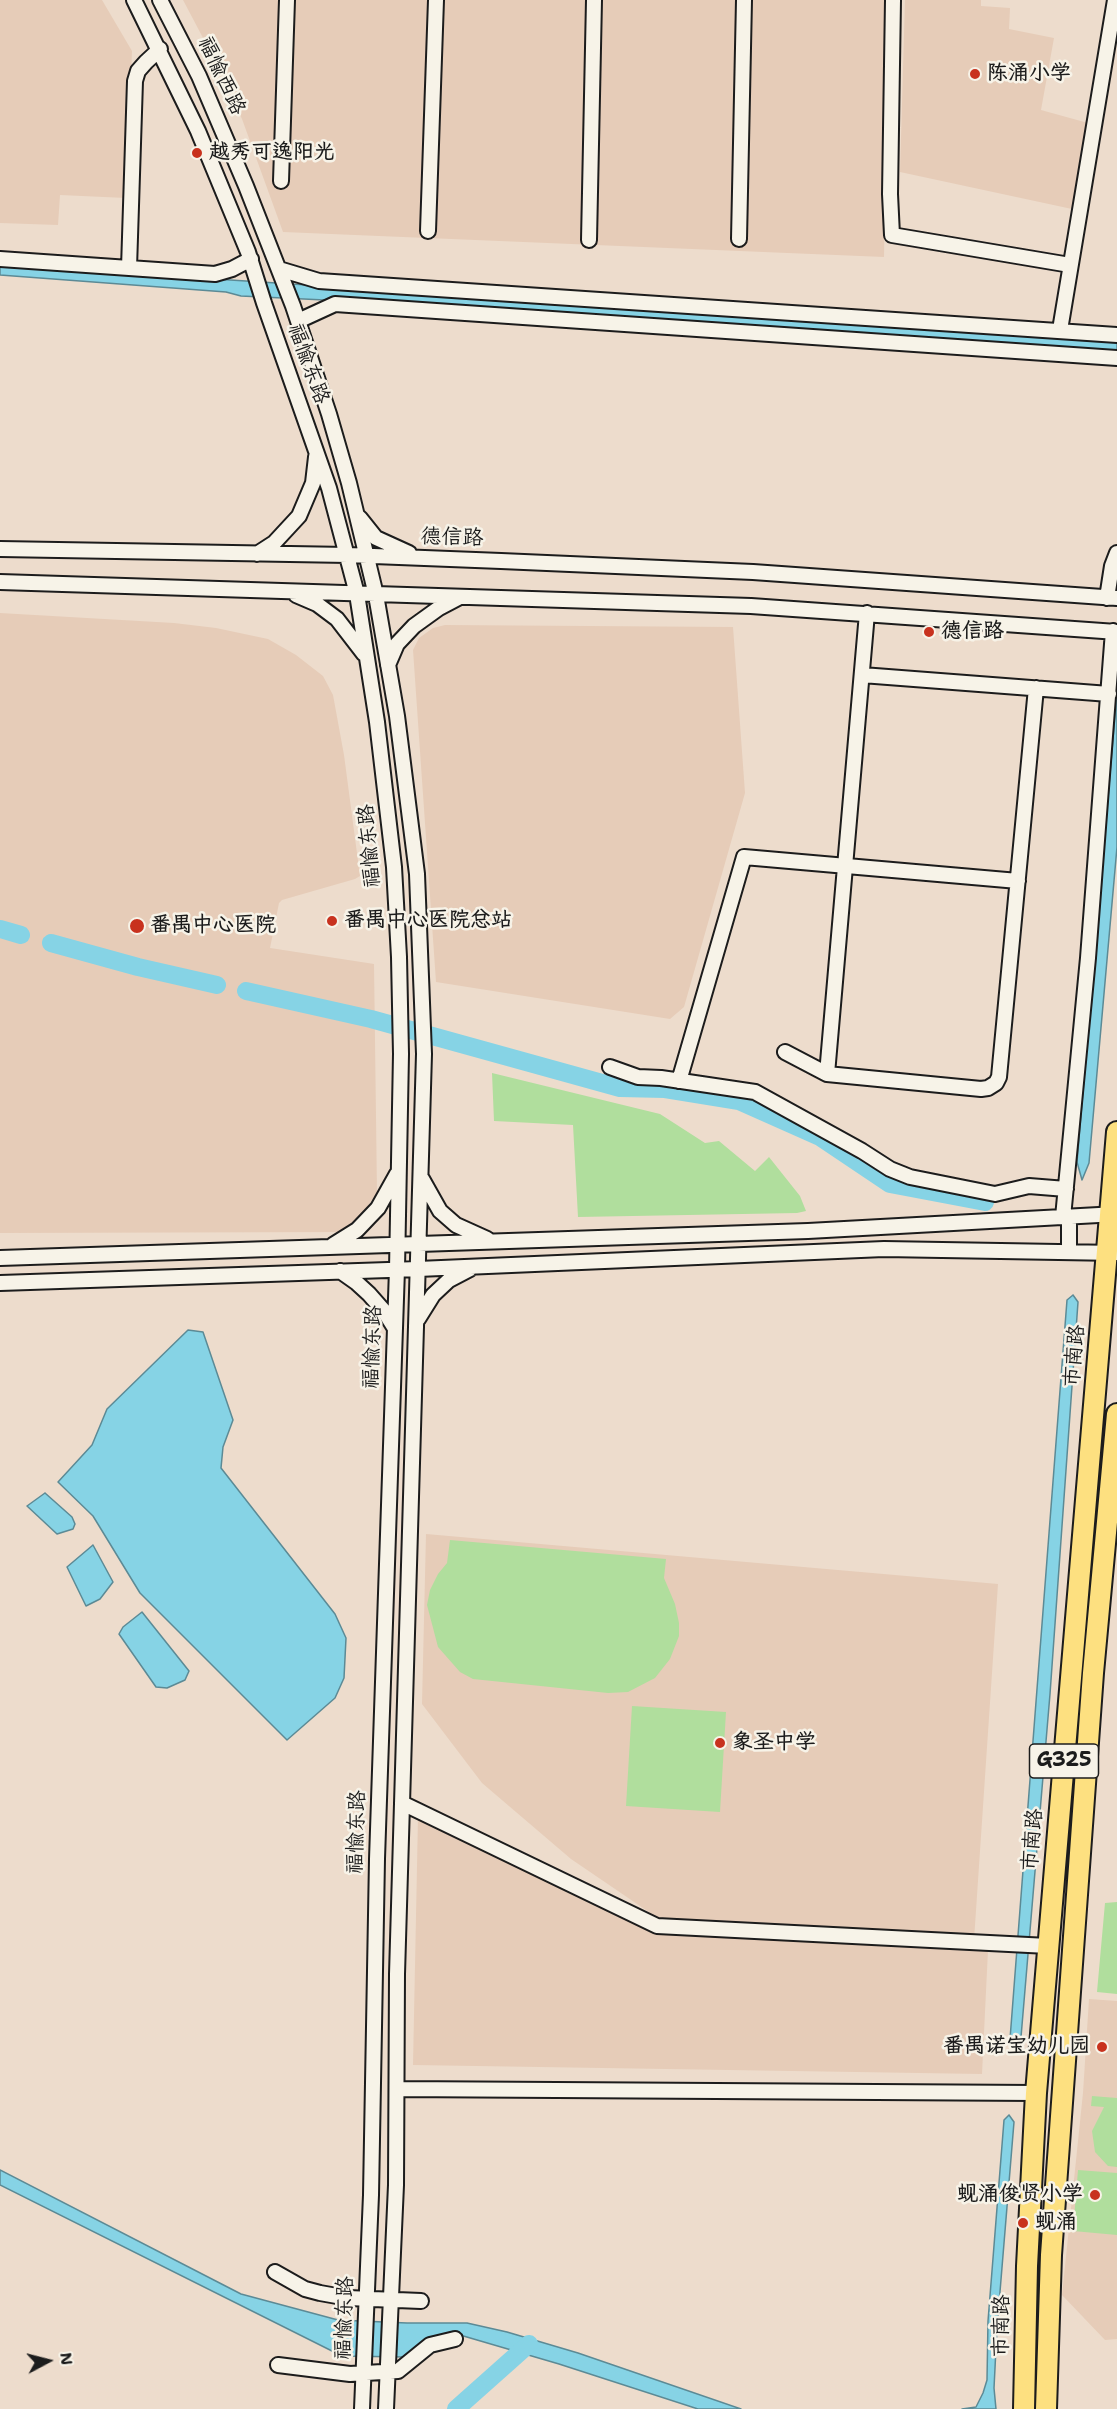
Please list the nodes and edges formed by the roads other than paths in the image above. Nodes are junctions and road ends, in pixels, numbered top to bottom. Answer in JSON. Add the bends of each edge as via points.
{"nodes":[{"id":1,"x":134,"y":0,"type":"edge"},
{"id":2,"x":160,"y":0,"type":"edge"},
{"id":3,"x":287,"y":0,"type":"edge"},
{"id":4,"x":436,"y":0,"type":"edge"},
{"id":5,"x":594,"y":0,"type":"edge"},
{"id":6,"x":744,"y":0,"type":"edge"},
{"id":7,"x":894,"y":0,"type":"edge"},
{"id":8,"x":1115,"y":0,"type":"edge"},
{"id":9,"x":159,"y":49,"type":"junction"},
{"id":10,"x":281,"y":181,"type":"dead end"},
{"id":11,"x":428,"y":231,"type":"dead end"},
{"id":12,"x":739,"y":239,"type":"dead end"},
{"id":13,"x":589,"y":240,"type":"dead end"},
{"id":14,"x":0,"y":259,"type":"edge"},
{"id":15,"x":251,"y":259,"type":"junction"},
{"id":16,"x":1070,"y":265,"type":"junction"},
{"id":17,"x":129,"y":268,"type":"junction"},
{"id":18,"x":281,"y":274,"type":"junction"},
{"id":19,"x":264,"y":303,"type":"joint"},
{"id":20,"x":293,"y":306,"type":"joint"},
{"id":21,"x":298,"y":321,"type":"junction"},
{"id":22,"x":1060,"y":330,"type":"junction"},
{"id":23,"x":1117,"y":335,"type":"edge"},
{"id":24,"x":1117,"y":358,"type":"edge"},
{"id":25,"x":317,"y":452,"type":"junction"},
{"id":26,"x":355,"y":508,"type":"junction"},
{"id":27,"x":0,"y":549,"type":"edge"},
{"id":28,"x":1117,"y":553,"type":"edge"},
{"id":29,"x":257,"y":554,"type":"junction"},
{"id":30,"x":348,"y":555,"type":"junction"},
{"id":31,"x":367,"y":556,"type":"junction"},
{"id":32,"x":428,"y":558,"type":"junction"},
{"id":33,"x":0,"y":582,"type":"edge"},
{"id":34,"x":289,"y":592,"type":"junction"},
{"id":35,"x":357,"y":594,"type":"junction"},
{"id":36,"x":376,"y":595,"type":"junction"},
{"id":37,"x":460,"y":597,"type":"junction"},
{"id":38,"x":1112,"y":598,"type":"edge"},
{"id":39,"x":867,"y":613,"type":"junction"},
{"id":40,"x":1115,"y":631,"type":"edge"},
{"id":41,"x":368,"y":660,"type":"junction"},
{"id":42,"x":388,"y":665,"type":"junction"},
{"id":43,"x":862,"y":675,"type":"junction"},
{"id":44,"x":1036,"y":688,"type":"junction"},
{"id":45,"x":1109,"y":694,"type":"junction"},
{"id":46,"x":845,"y":865,"type":"junction"},
{"id":47,"x":1018,"y":881,"type":"junction"},
{"id":48,"x":786,"y":1052,"type":"dead end"},
{"id":49,"x":610,"y":1067,"type":"dead end"},
{"id":50,"x":827,"y":1074,"type":"junction"},
{"id":51,"x":679,"y":1081,"type":"junction"},
{"id":52,"x":1117,"y":1132,"type":"edge"},
{"id":53,"x":421,"y":1158,"type":"junction"},
{"id":54,"x":398,"y":1165,"type":"junction"},
{"id":55,"x":421,"y":1175,"type":"junction"},
{"id":56,"x":1115,"y":1178,"type":"edge"},
{"id":57,"x":1066,"y":1189,"type":"junction"},
{"id":58,"x":1114,"y":1215,"type":"edge"},
{"id":59,"x":1066,"y":1217,"type":"junction"},
{"id":60,"x":491,"y":1241,"type":"junction"},
{"id":61,"x":419,"y":1243,"type":"junction"},
{"id":62,"x":396,"y":1244,"type":"junction"},
{"id":63,"x":330,"y":1246,"type":"junction"},
{"id":64,"x":1069,"y":1252,"type":"junction"},
{"id":65,"x":1112,"y":1253,"type":"edge"},
{"id":66,"x":0,"y":1258,"type":"edge"},
{"id":67,"x":476,"y":1266,"type":"junction"},
{"id":68,"x":397,"y":1269,"type":"junction"},
{"id":69,"x":418,"y":1269,"type":"junction"},
{"id":70,"x":340,"y":1271,"type":"junction"},
{"id":71,"x":0,"y":1283,"type":"edge"},
{"id":72,"x":1111,"y":1290,"type":"edge"},
{"id":73,"x":417,"y":1321,"type":"junction"},
{"id":74,"x":395,"y":1328,"type":"junction"},
{"id":75,"x":1117,"y":1414,"type":"edge"},
{"id":76,"x":402,"y":1803,"type":"junction"},
{"id":77,"x":1041,"y":1945,"type":"junction"},
{"id":78,"x":397,"y":2089,"type":"junction"},
{"id":79,"x":1036,"y":2093,"type":"junction"},
{"id":80,"x":369,"y":2227,"type":"junction"},
{"id":81,"x":393,"y":2228,"type":"junction"},
{"id":82,"x":275,"y":2272,"type":"dead end"},
{"id":83,"x":366,"y":2299,"type":"junction"},
{"id":84,"x":390,"y":2300,"type":"junction"},
{"id":85,"x":421,"y":2301,"type":"dead end"},
{"id":86,"x":455,"y":2340,"type":"dead end"},
{"id":87,"x":279,"y":2365,"type":"dead end"},
{"id":88,"x":387,"y":2367,"type":"junction"},
{"id":89,"x":364,"y":2368,"type":"junction"},
{"id":90,"x":1024,"y":2400,"type":"edge"},
{"id":91,"x":1047,"y":2401,"type":"edge"},
{"id":92,"x":363,"y":2409,"type":"edge"},
{"id":93,"x":386,"y":2409,"type":"edge"}],
"edges":[{"from":1,"to":9,"type":"street","name":"福愉西路"},
{"from":2,"to":18,"type":"street","name":"福愉西路","via":[[220,122]]},
{"from":3,"to":10,"type":"street"},
{"from":4,"to":11,"type":"street"},
{"from":5,"to":13,"type":"street"},
{"from":6,"to":12,"type":"street"},
{"from":7,"to":16,"type":"street","via":[[892,235]]},
{"from":8,"to":16,"type":"street"},
{"from":9,"to":15,"type":"street","name":"福愉西路"},
{"from":9,"to":17,"type":"street","via":[[142,66],[135,81]]},
{"from":14,"to":17,"type":"street"},
{"from":15,"to":17,"type":"street","via":[[215,274]]},
{"from":15,"to":19,"type":"street","name":"福愉西路"},
{"from":16,"to":22,"type":"street"},
{"from":18,"to":20,"type":"street","name":"福愉西路"},
{"from":18,"to":22,"type":"street","via":[[319,281]]},
{"from":19,"to":25,"type":"street","name":"福愉东路"},
{"from":20,"to":21,"type":"street","name":"福愉东路"},
{"from":21,"to":24,"type":"street","via":[[335,304]]},
{"from":21,"to":26,"type":"street","name":"福愉东路"},
{"from":22,"to":23,"type":"street"},
{"from":25,"to":29,"type":"street","via":[[313,483],[299,516],[274,543]]},
{"from":25,"to":30,"type":"street","name":"福愉东路"},
{"from":26,"to":31,"type":"street","name":"福愉东路"},
{"from":26,"to":32,"type":"street","via":[[376,538]]},
{"from":27,"to":29,"type":"street","name":"德信路"},
{"from":28,"to":38,"type":"street","via":[[1112,566]]},
{"from":29,"to":30,"type":"street","name":"德信路"},
{"from":30,"to":31,"type":"street","name":"德信路"},
{"from":30,"to":35,"type":"street","name":"福愉东路"},
{"from":31,"to":32,"type":"street","name":"德信路"},
{"from":31,"to":36,"type":"street","name":"福愉东路"},
{"from":32,"to":38,"type":"street","name":"德信路","via":[[753,572]]},
{"from":33,"to":34,"type":"street"},
{"from":34,"to":35,"type":"street"},
{"from":34,"to":41,"type":"street","via":[[316,604],[337,620]]},
{"from":35,"to":36,"type":"street"},
{"from":35,"to":41,"type":"street","name":"福愉东路"},
{"from":36,"to":37,"type":"street"},
{"from":36,"to":42,"type":"street","name":"福愉东路"},
{"from":37,"to":39,"type":"street"},
{"from":37,"to":42,"type":"street","via":[[414,626],[397,644]]},
{"from":39,"to":40,"type":"street"},
{"from":39,"to":43,"type":"street"},
{"from":40,"to":45,"type":"street"},
{"from":41,"to":54,"type":"street","name":"福愉东路","via":[[394,867],[401,1054]]},
{"from":42,"to":53,"type":"street","name":"福愉东路","via":[[412,824],[420,913],[424,1011]]},
{"from":43,"to":44,"type":"street"},
{"from":43,"to":46,"type":"street"},
{"from":44,"to":45,"type":"street"},
{"from":44,"to":47,"type":"street"},
{"from":45,"to":57,"type":"street"},
{"from":46,"to":47,"type":"street"},
{"from":46,"to":50,"type":"street"},
{"from":46,"to":51,"type":"street","via":[[744,857]]},
{"from":47,"to":50,"type":"street","via":[[996,1083],[981,1089]]},
{"from":48,"to":50,"type":"street"},
{"from":49,"to":51,"type":"street","via":[[638,1077]]},
{"from":51,"to":57,"type":"street","via":[[755,1092],[910,1178],[994,1194],[1029,1186]]},
{"from":52,"to":56,"type":"highway","name":"市南路","number":"G325"},
{"from":53,"to":54,"type":"street"},
{"from":53,"to":55,"type":"street","name":"福愉东路"},
{"from":54,"to":62,"type":"street","name":"福愉东路"},
{"from":54,"to":63,"type":"street","via":[[378,1208],[357,1230]]},
{"from":55,"to":60,"type":"street","via":[[440,1211],[456,1226]]},
{"from":55,"to":61,"type":"street","name":"福愉东路"},
{"from":56,"to":58,"type":"highway","name":"市南路","number":"G325"},
{"from":57,"to":59,"type":"street"},
{"from":58,"to":59,"type":"street"},
{"from":58,"to":65,"type":"highway","name":"市南路","number":"G325"},
{"from":59,"to":60,"type":"street","via":[[808,1231]]},
{"from":59,"to":64,"type":"street"},
{"from":60,"to":61,"type":"street"},
{"from":61,"to":62,"type":"street"},
{"from":61,"to":69,"type":"street","name":"福愉东路"},
{"from":62,"to":63,"type":"street"},
{"from":62,"to":68,"type":"street","name":"福愉东路"},
{"from":63,"to":66,"type":"street"},
{"from":64,"to":65,"type":"street"},
{"from":64,"to":67,"type":"street","via":[[884,1249]]},
{"from":65,"to":72,"type":"highway","name":"市南路","number":"G325"},
{"from":67,"to":69,"type":"street"},
{"from":67,"to":73,"type":"street","via":[[449,1280],[433,1295]]},
{"from":68,"to":69,"type":"street"},
{"from":68,"to":70,"type":"street"},
{"from":68,"to":74,"type":"street","name":"福愉东路"},
{"from":69,"to":73,"type":"street","name":"福愉东路"},
{"from":70,"to":71,"type":"street"},
{"from":70,"to":74,"type":"street","via":[[369,1294]]},
{"from":72,"to":77,"type":"highway","name":"市南路","number":"G325"},
{"from":73,"to":76,"type":"street","name":"福愉东路"},
{"from":74,"to":80,"type":"street","name":"福愉东路"},
{"from":75,"to":91,"type":"highway","number":"G325","via":[[1093,1673],[1052,2243]]},
{"from":76,"to":77,"type":"street","via":[[657,1926]]},
{"from":76,"to":78,"type":"street","name":"福愉东路"},
{"from":77,"to":79,"type":"highway","name":"市南路","number":"G325"},
{"from":78,"to":79,"type":"street"},
{"from":78,"to":81,"type":"street","name":"福愉东路"},
{"from":79,"to":90,"type":"highway","name":"市南路","number":"G325"},
{"from":80,"to":81,"type":"street"},
{"from":80,"to":83,"type":"street","name":"福愉东路"},
{"from":81,"to":84,"type":"street","name":"福愉东路"},
{"from":82,"to":83,"type":"street","via":[[305,2289]]},
{"from":83,"to":84,"type":"street"},
{"from":83,"to":89,"type":"street","name":"福愉东路"},
{"from":84,"to":85,"type":"street"},
{"from":84,"to":88,"type":"street","name":"福愉东路"},
{"from":86,"to":88,"type":"street","via":[[430,2345],[398,2371]]},
{"from":87,"to":89,"type":"street","via":[[324,2372]]},
{"from":88,"to":89,"type":"street"},
{"from":88,"to":93,"type":"street","name":"福愉东路"},
{"from":89,"to":92,"type":"street","name":"福愉东路"}]}
